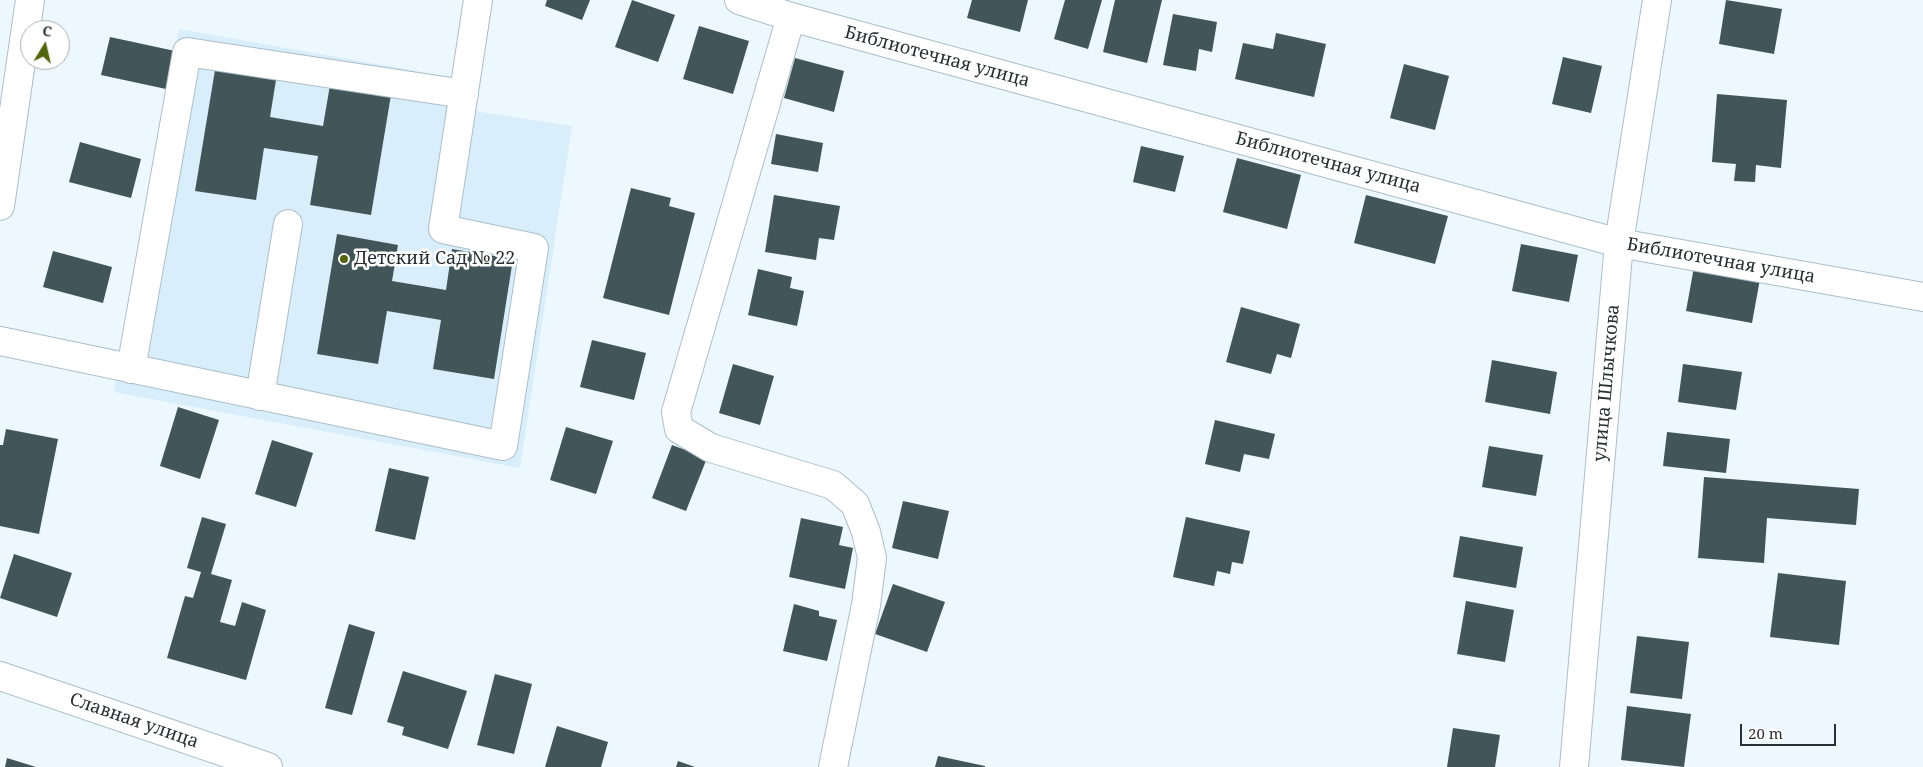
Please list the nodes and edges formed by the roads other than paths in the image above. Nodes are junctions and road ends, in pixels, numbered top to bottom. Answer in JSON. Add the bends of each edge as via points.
{"nodes":[{"id":1,"x":30,"y":0,"type":"edge"},
{"id":2,"x":478,"y":0,"type":"edge"},
{"id":3,"x":739,"y":0,"type":"edge"},
{"id":4,"x":1657,"y":0,"type":"edge"},
{"id":5,"x":791,"y":17,"type":"junction"},
{"id":6,"x":464,"y":94,"type":"junction"},
{"id":7,"x":0,"y":206,"type":"edge"},
{"id":8,"x":288,"y":224,"type":"dead end"},
{"id":9,"x":1619,"y":243,"type":"junction"},
{"id":10,"x":1923,"y":297,"type":"edge"},
{"id":11,"x":0,"y":341,"type":"edge"},
{"id":12,"x":131,"y":369,"type":"junction"},
{"id":13,"x":260,"y":396,"type":"junction"},
{"id":14,"x":0,"y":676,"type":"edge"},
{"id":15,"x":268,"y":767,"type":"edge"},
{"id":16,"x":833,"y":767,"type":"edge"},
{"id":17,"x":1574,"y":767,"type":"edge"}],
"edges":[{"from":1,"to":7,"type":"street"},
{"from":2,"to":6,"type":"street"},
{"from":3,"to":5,"type":"street","name":"Библиотечная улица"},
{"from":4,"to":9,"type":"street","name":"улица Шлычкова"},
{"from":5,"to":9,"type":"street","name":"Библиотечная улица"},
{"from":5,"to":16,"type":"street","via":[[676,412],[679,430],[711,448],[832,485],[854,504],[866,532],[872,558],[866,605]]},
{"from":6,"to":12,"type":"street","via":[[187,52]]},
{"from":6,"to":13,"type":"street","via":[[443,229],[534,248],[503,446]]},
{"from":8,"to":13,"type":"street"},
{"from":9,"to":10,"type":"street","name":"Библиотечная улица"},
{"from":9,"to":17,"type":"street","name":"улица Шлычкова"},
{"from":11,"to":12,"type":"street"},
{"from":12,"to":13,"type":"street"},
{"from":14,"to":15,"type":"street","name":"Славная улица"}]}
